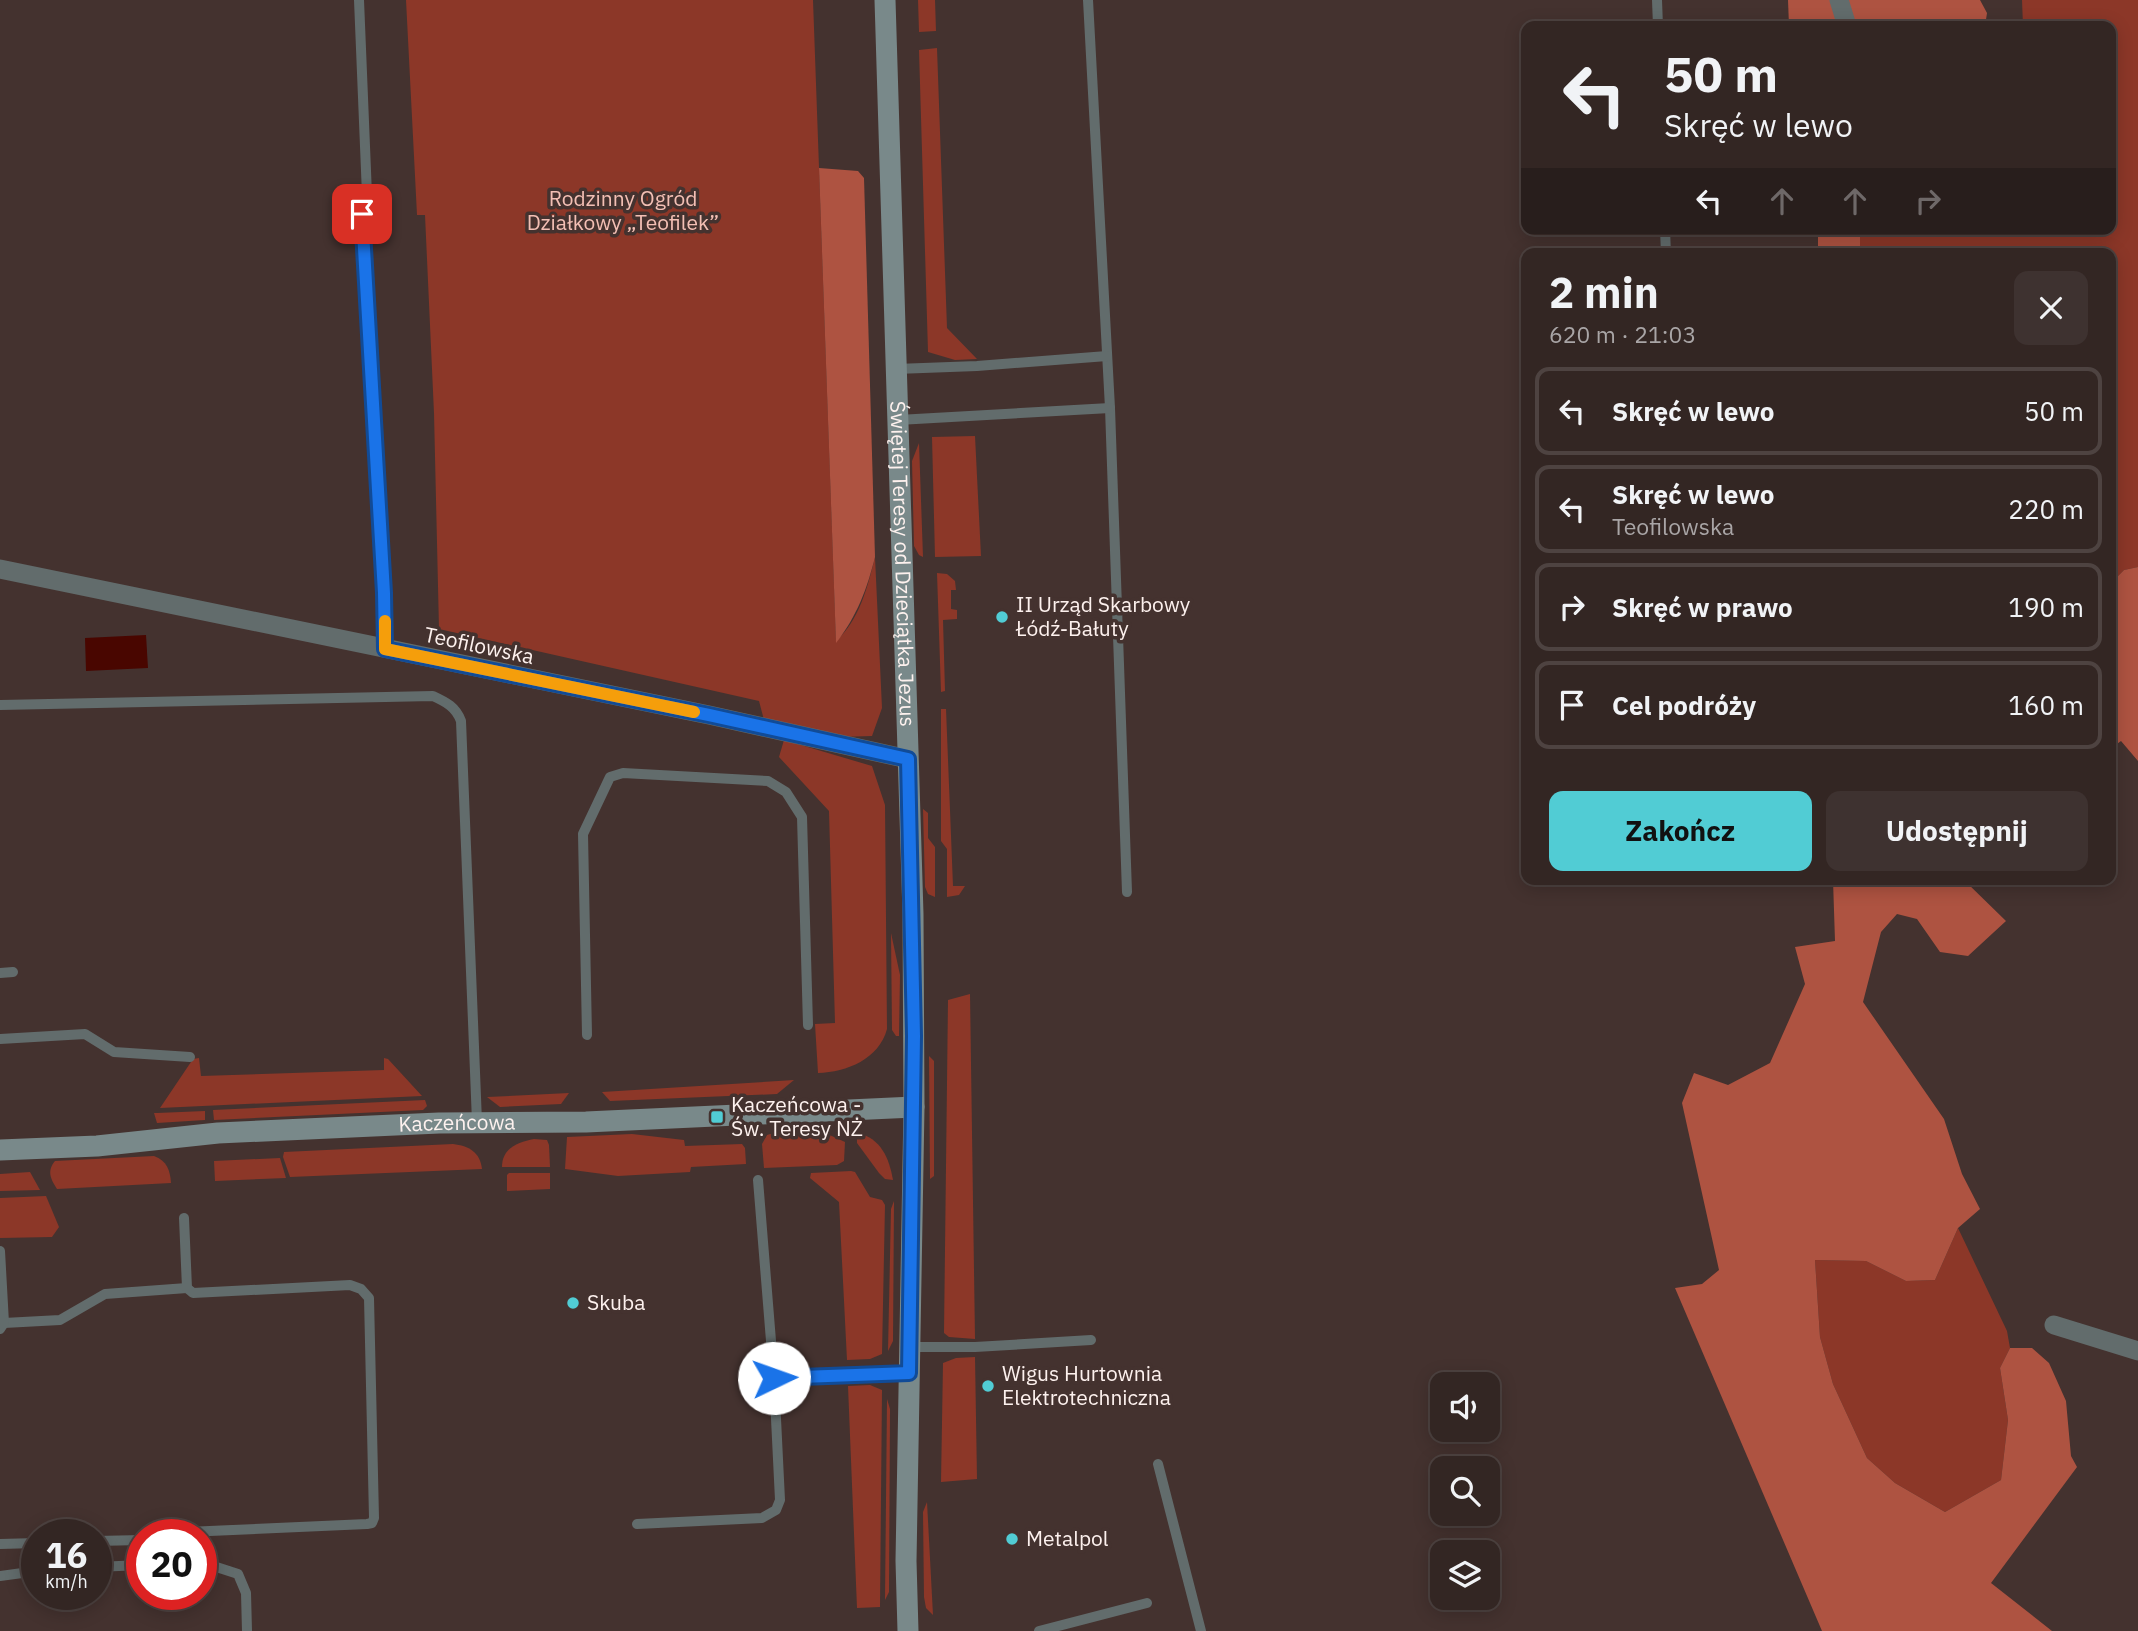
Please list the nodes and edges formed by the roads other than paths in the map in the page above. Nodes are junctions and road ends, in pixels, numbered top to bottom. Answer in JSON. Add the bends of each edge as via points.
{"nodes":[{"id":1,"x":359,"y":0,"type":"edge"},
{"id":2,"x":885,"y":0,"type":"edge"},
{"id":3,"x":1088,"y":0,"type":"edge"},
{"id":4,"x":1657,"y":0,"type":"edge"},
{"id":5,"x":1839,"y":0,"type":"edge"},
{"id":6,"x":1658,"y":21,"type":"edge"},
{"id":7,"x":1845,"y":21,"type":"edge"},
{"id":8,"x":1107,"y":356,"type":"junction"},
{"id":9,"x":897,"y":369,"type":"junction"},
{"id":10,"x":1110,"y":408,"type":"junction"},
{"id":11,"x":898,"y":419,"type":"junction"},
{"id":12,"x":0,"y":569,"type":"edge"},
{"id":13,"x":385,"y":649,"type":"junction"},
{"id":14,"x":0,"y":705,"type":"edge"},
{"id":15,"x":908,"y":759,"type":"junction"},
{"id":16,"x":1127,"y":892,"type":"dead end"},
{"id":17,"x":13,"y":972,"type":"dead end"},
{"id":18,"x":0,"y":973,"type":"edge"},
{"id":19,"x":808,"y":1025,"type":"dead end"},
{"id":20,"x":587,"y":1035,"type":"dead end"},
{"id":21,"x":0,"y":1039,"type":"edge"},
{"id":22,"x":190,"y":1057,"type":"dead end"},
{"id":23,"x":914,"y":1107,"type":"junction"},
{"id":24,"x":477,"y":1122,"type":"junction"},
{"id":25,"x":0,"y":1150,"type":"edge"},
{"id":26,"x":758,"y":1180,"type":"dead end"},
{"id":27,"x":184,"y":1218,"type":"dead end"},
{"id":28,"x":0,"y":1251,"type":"edge"},
{"id":29,"x":187,"y":1288,"type":"junction"},
{"id":30,"x":2054,"y":1325,"type":"dead end"},
{"id":31,"x":2,"y":1326,"type":"edge"},
{"id":32,"x":1091,"y":1340,"type":"dead end"},
{"id":33,"x":909,"y":1347,"type":"junction"},
{"id":34,"x":2138,"y":1350,"type":"edge"},
{"id":35,"x":909,"y":1373,"type":"junction"},
{"id":36,"x":774,"y":1378,"type":"junction"},
{"id":37,"x":1158,"y":1464,"type":"dead end"},
{"id":38,"x":637,"y":1524,"type":"dead end"},
{"id":39,"x":217,"y":1531,"type":"edge"},
{"id":40,"x":21,"y":1543,"type":"edge"},
{"id":41,"x":0,"y":1544,"type":"edge"},
{"id":42,"x":217,"y":1567,"type":"edge"},
{"id":43,"x":21,"y":1573,"type":"edge"},
{"id":44,"x":0,"y":1576,"type":"edge"},
{"id":45,"x":1147,"y":1602,"type":"dead end"},
{"id":46,"x":247,"y":1631,"type":"edge"},
{"id":47,"x":908,"y":1631,"type":"edge"},
{"id":48,"x":1039,"y":1631,"type":"edge"},
{"id":49,"x":1201,"y":1631,"type":"edge"}],
"edges":[{"from":1,"to":13,"type":"lane","via":[[367,195],[361,209]]},
{"from":2,"to":9,"type":"street","name":"Świętej Teresy od Dzieciątka Jezus"},
{"from":3,"to":8,"type":"lane"},
{"from":4,"to":6,"type":"lane"},
{"from":5,"to":7,"type":"street"},
{"from":8,"to":9,"type":"lane"},
{"from":8,"to":10,"type":"lane"},
{"from":9,"to":11,"type":"street","name":"Świętej Teresy od Dzieciątka Jezus"},
{"from":10,"to":11,"type":"lane"},
{"from":10,"to":16,"type":"lane"},
{"from":11,"to":15,"type":"street","name":"Świętej Teresy od Dzieciątka Jezus"},
{"from":12,"to":13,"type":"street","name":"Teofilowska"},
{"from":13,"to":15,"type":"street","name":"Teofilowska"},
{"from":14,"to":24,"type":"lane","via":[[433,696],[458,712]]},
{"from":15,"to":23,"type":"street","name":"Świętej Teresy od Dzieciątka Jezus"},
{"from":17,"to":18,"type":"lane"},
{"from":19,"to":20,"type":"lane","via":[[802,817],[786,792],[768,781],[623,773],[610,777],[583,834]]},
{"from":21,"to":22,"type":"lane","via":[[85,1034],[114,1052]]},
{"from":23,"to":24,"type":"street","name":"Kaczeńcowa","via":[[704,1118]]},
{"from":23,"to":33,"type":"street","name":"Świętej Teresy od Dzieciątka Jezus"},
{"from":24,"to":25,"type":"street","name":"Kaczeńcowa","via":[[218,1133],[97,1146]]},
{"from":26,"to":36,"type":"lane"},
{"from":27,"to":29,"type":"lane"},
{"from":28,"to":31,"type":"lane"},
{"from":29,"to":31,"type":"lane","via":[[105,1294],[60,1320]]},
{"from":29,"to":39,"type":"lane","via":[[193,1293],[349,1286],[369,1298],[372,1523]]},
{"from":30,"to":34,"type":"street"},
{"from":32,"to":33,"type":"lane","via":[[975,1348]]},
{"from":33,"to":35,"type":"street","name":"Świętej Teresy od Dzieciątka Jezus"},
{"from":35,"to":36,"type":"lane"},
{"from":35,"to":47,"type":"street","name":"Świętej Teresy od Dzieciątka Jezus"},
{"from":36,"to":38,"type":"lane","via":[[780,1500],[775,1510],[762,1518]]},
{"from":37,"to":49,"type":"lane"},
{"from":40,"to":41,"type":"lane"},
{"from":42,"to":46,"type":"lane","via":[[238,1574],[246,1593]]},
{"from":43,"to":44,"type":"lane"},
{"from":45,"to":48,"type":"lane"}]}
